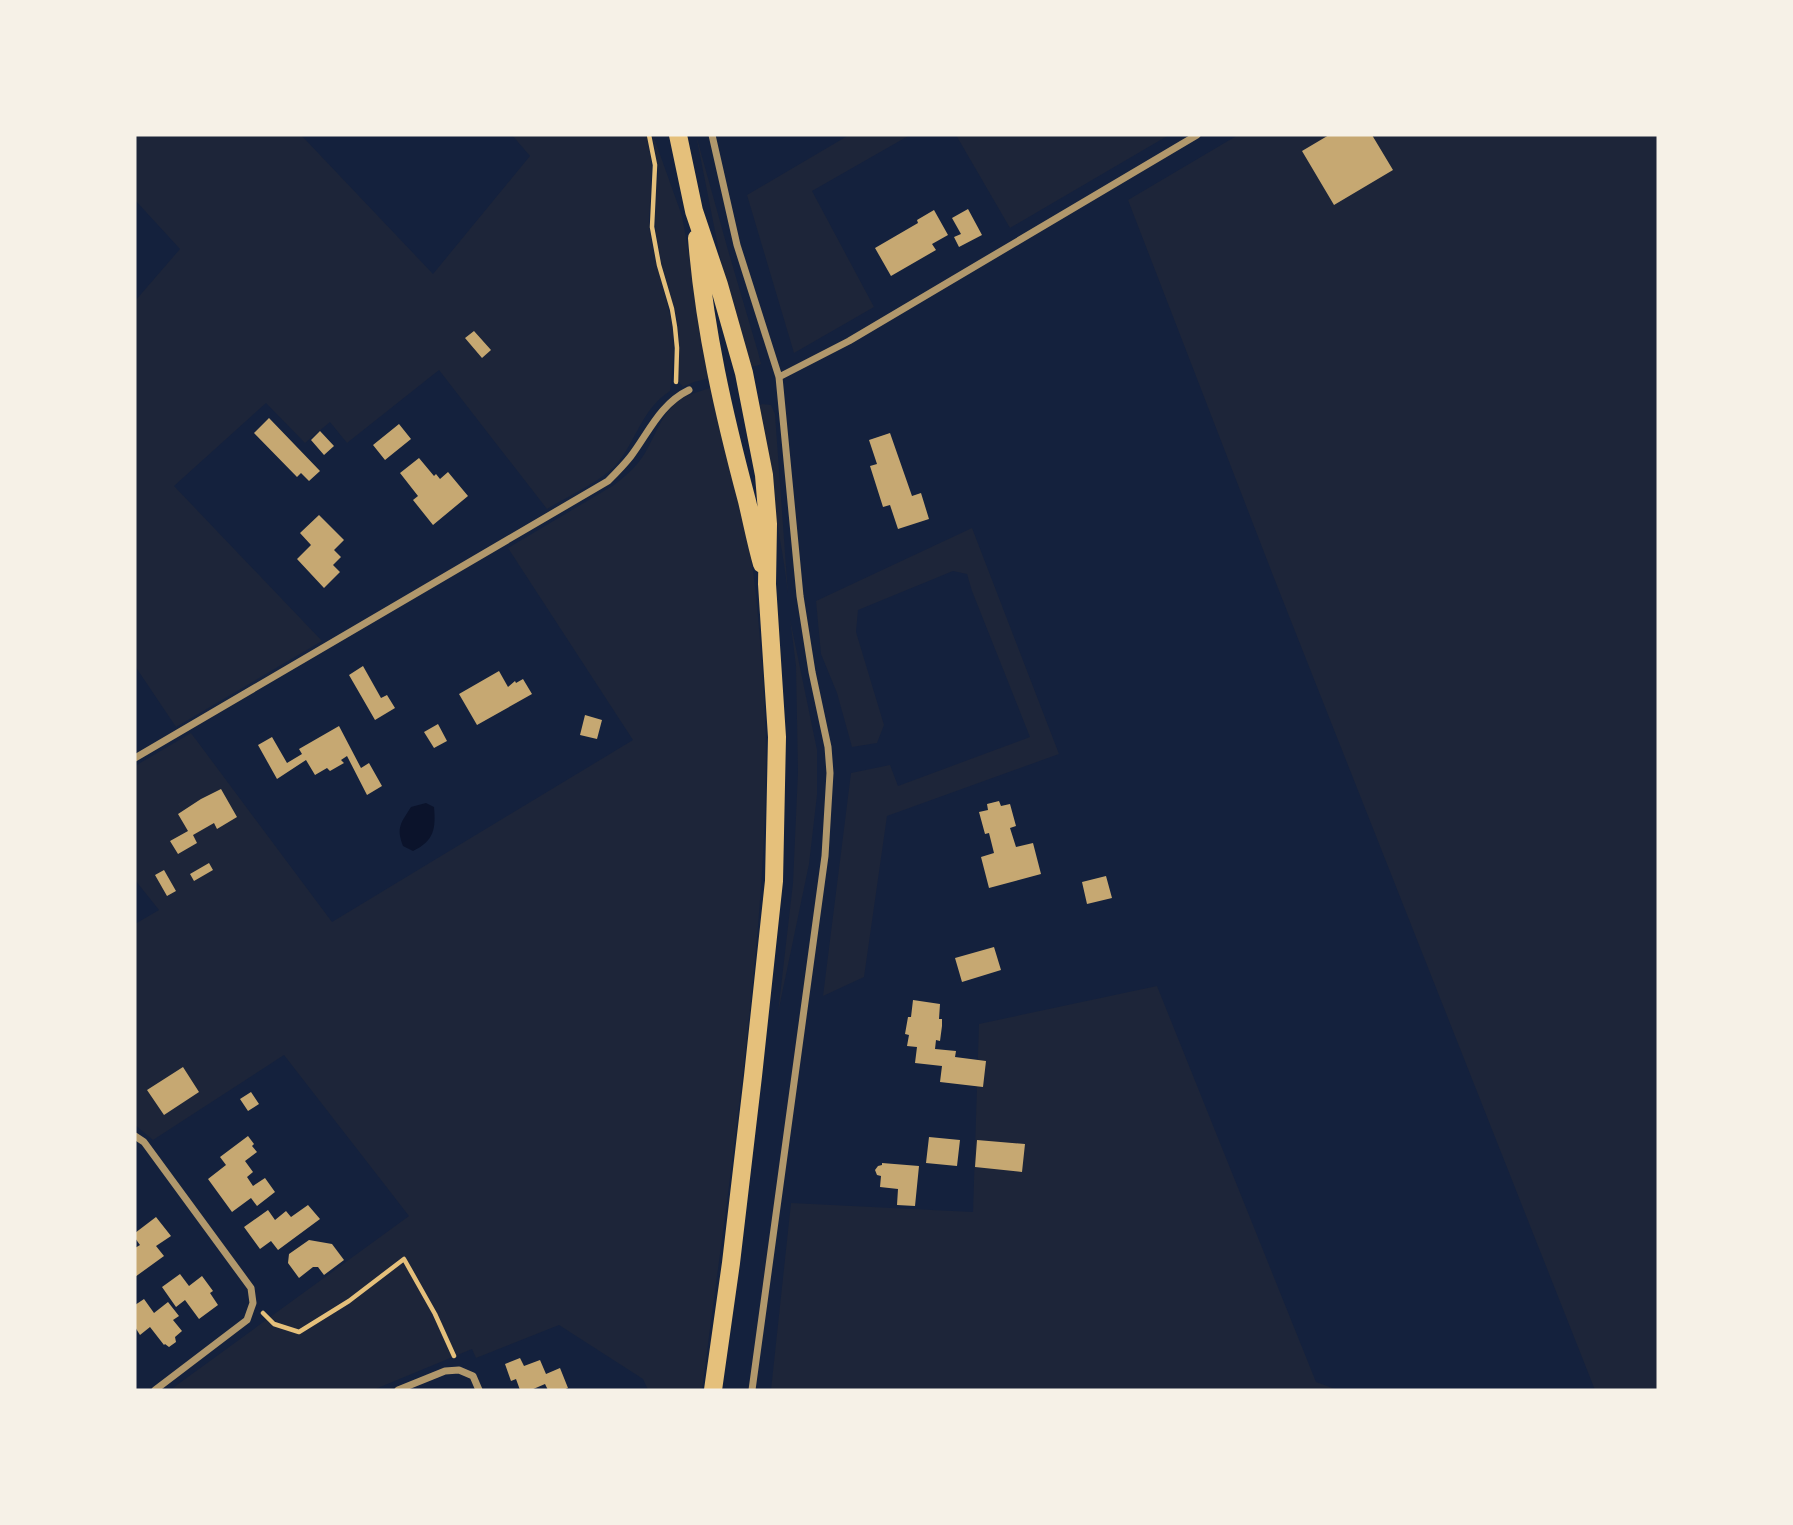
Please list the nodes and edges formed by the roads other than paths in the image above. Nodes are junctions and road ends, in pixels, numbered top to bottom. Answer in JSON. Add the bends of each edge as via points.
{"nodes":[{"id":1,"x":678,"y":135,"type":"edge"},
{"id":2,"x":712,"y":135,"type":"edge"},
{"id":3,"x":1196,"y":135,"type":"edge"},
{"id":4,"x":694,"y":211,"type":"junction"},
{"id":5,"x":779,"y":377,"type":"junction"},
{"id":6,"x":689,"y":390,"type":"dead end"},
{"id":7,"x":767,"y":584,"type":"junction"},
{"id":8,"x":135,"y":758,"type":"edge"},
{"id":9,"x":135,"y":1136,"type":"edge"},
{"id":10,"x":155,"y":1390,"type":"edge"},
{"id":11,"x":398,"y":1390,"type":"edge"},
{"id":12,"x":479,"y":1390,"type":"edge"},
{"id":13,"x":713,"y":1390,"type":"edge"},
{"id":14,"x":752,"y":1390,"type":"edge"}],
"edges":[{"from":1,"to":4,"type":"main road"},
{"from":2,"to":5,"type":"street","via":[[737,245]]},
{"from":3,"to":5,"type":"street","via":[[849,341]]},
{"from":4,"to":7,"type":"main road","via":[[718,382]]},
{"from":4,"to":7,"type":"main road","via":[[744,373],[764,475]]},
{"from":5,"to":14,"type":"street","via":[[800,596],[830,773],[825,856]]},
{"from":6,"to":8,"type":"street","via":[[664,408],[608,481]]},
{"from":7,"to":13,"type":"main road","via":[[777,737],[774,881]]},
{"from":9,"to":10,"type":"street","via":[[144,1142],[251,1288],[253,1303],[247,1320]]},
{"from":11,"to":12,"type":"street","via":[[459,1370],[473,1376]]}]}
